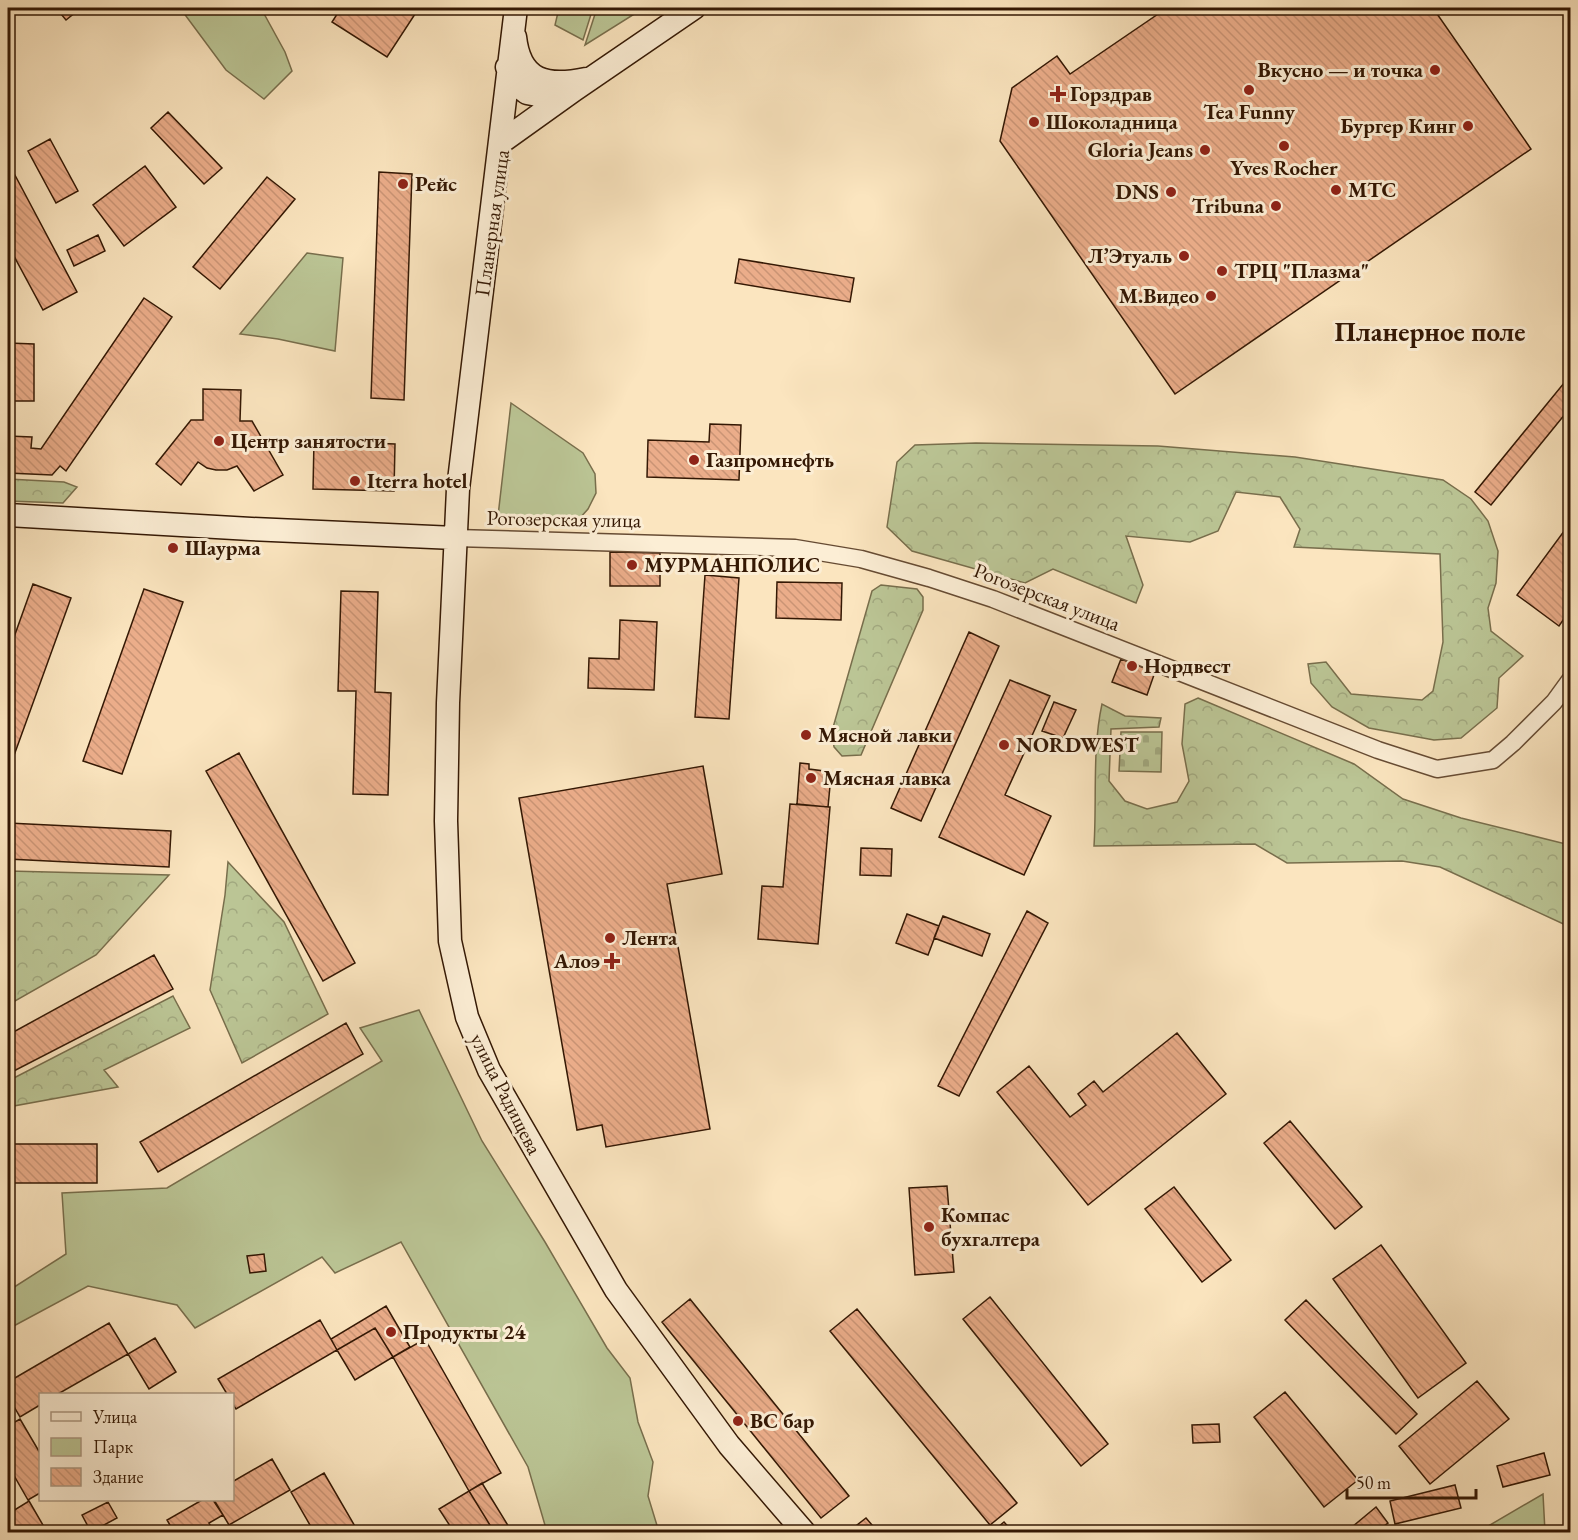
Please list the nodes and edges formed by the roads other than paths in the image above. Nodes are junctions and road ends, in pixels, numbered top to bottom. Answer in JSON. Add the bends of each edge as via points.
{"nodes":[{"id":1,"x":694,"y":8,"type":"edge"},
{"id":2,"x":514,"y":14,"type":"edge"},
{"id":3,"x":507,"y":68,"type":"junction"},
{"id":4,"x":593,"y":77,"type":"junction"},
{"id":5,"x":573,"y":90,"type":"junction"},
{"id":6,"x":500,"y":143,"type":"junction"},
{"id":7,"x":8,"y":515,"type":"edge"},
{"id":8,"x":455,"y":538,"type":"junction"},
{"id":9,"x":1570,"y":680,"type":"edge"},
{"id":10,"x":804,"y":1533,"type":"edge"}],
"edges":[{"from":1,"to":4,"type":"main road","name":"Планерная улица"},
{"from":2,"to":3,"type":"main road"},
{"from":2,"to":4,"type":"main road","via":[[520,61],[529,72],[555,83]]},
{"from":3,"to":5,"type":"main road","via":[[513,82],[527,93],[553,98]]},
{"from":3,"to":6,"type":"main road"},
{"from":4,"to":5,"type":"main road","name":"Планерная улица"},
{"from":5,"to":6,"type":"main road","name":"Планерная улица"},
{"from":6,"to":8,"type":"main road","name":"Планерная улица"},
{"from":7,"to":8,"type":"main road"},
{"from":8,"to":9,"type":"street","name":"Рогозерская улица","via":[[771,546],[836,553],[993,599],[1367,746],[1437,769],[1493,760],[1554,702]]},
{"from":8,"to":10,"type":"main road","name":"улица Радищева","via":[[446,821],[450,941],[467,1017],[489,1070],[616,1290],[729,1445]]}]}
